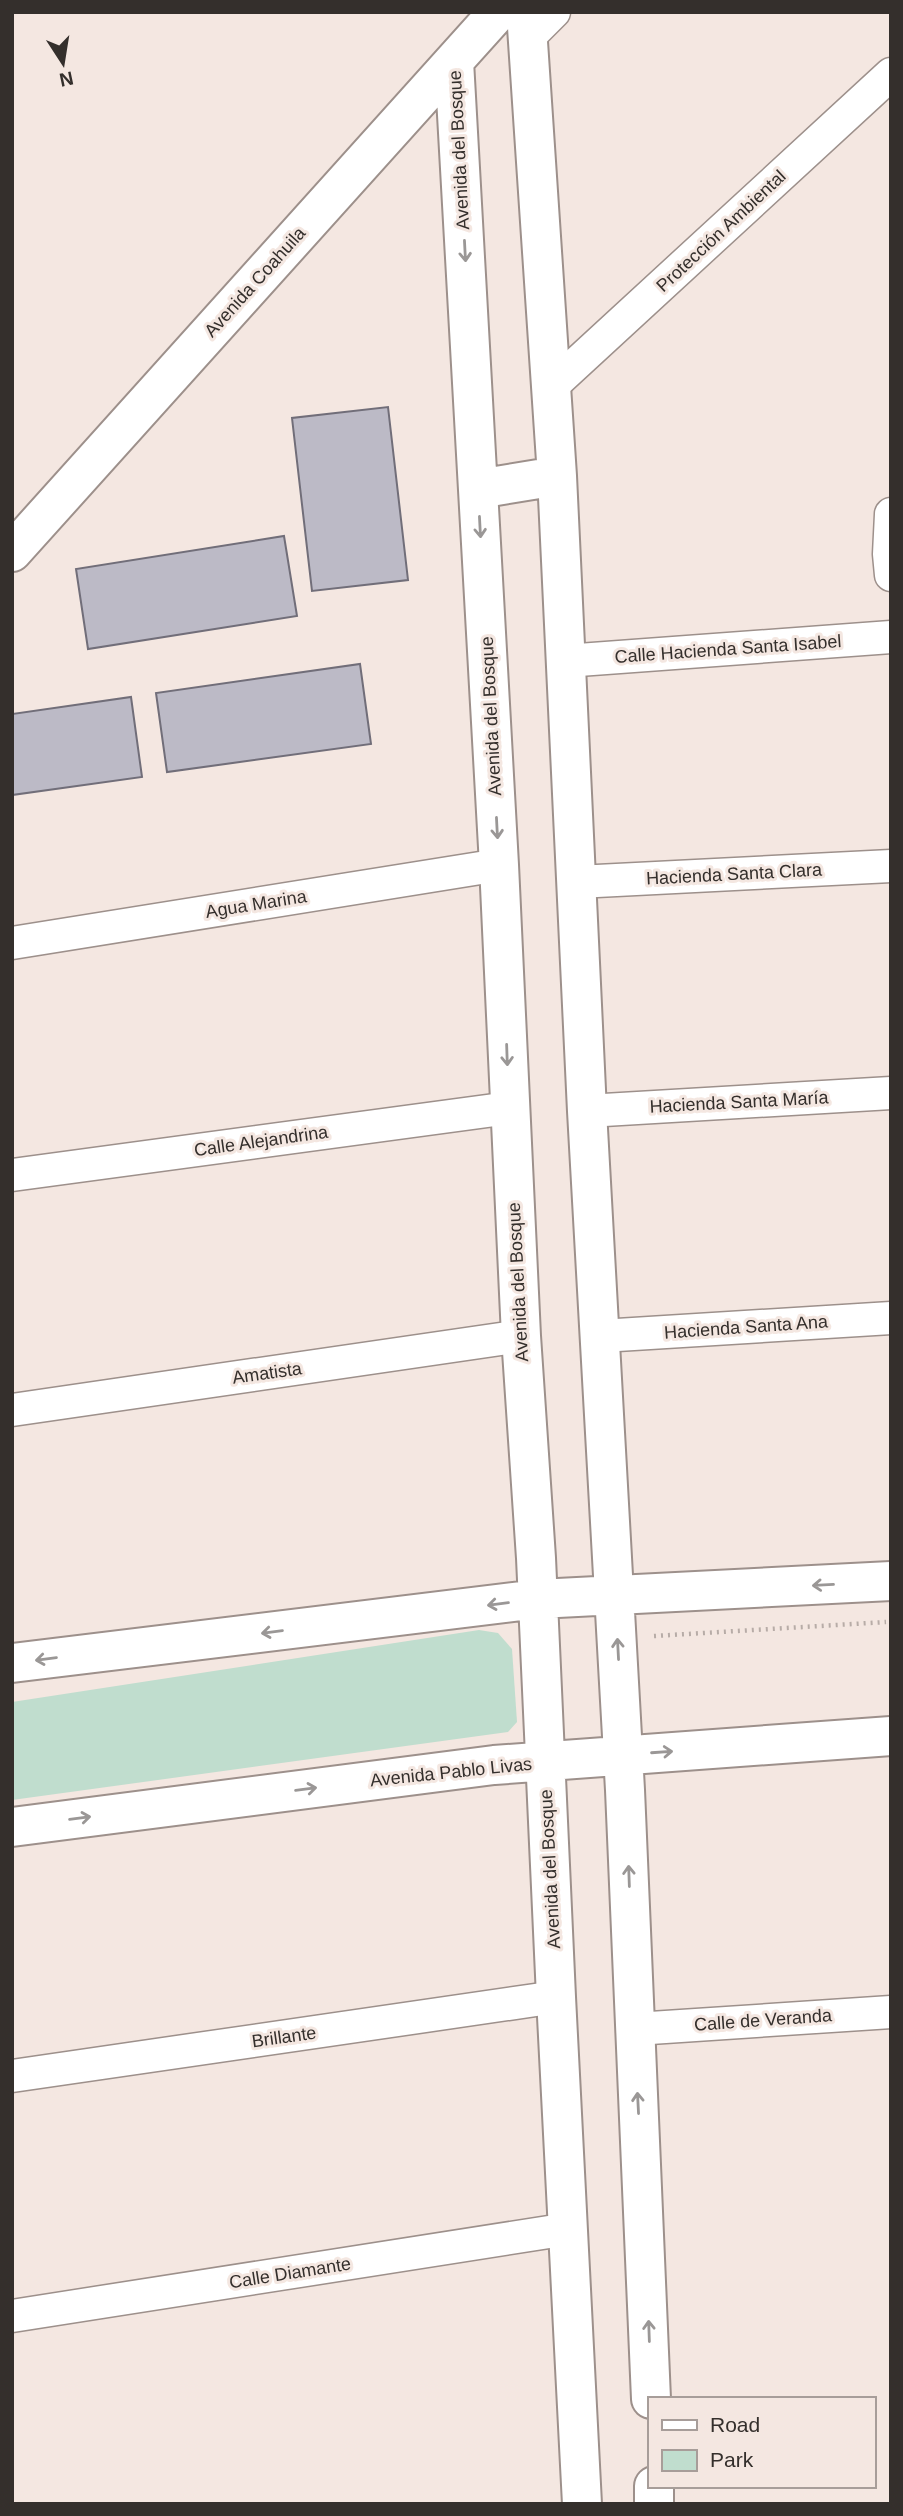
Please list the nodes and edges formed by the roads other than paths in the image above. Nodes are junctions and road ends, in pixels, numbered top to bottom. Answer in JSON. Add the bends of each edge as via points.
{"nodes":[{"id":1,"x":498,"y":12,"type":"edge"},
{"id":2,"x":536,"y":21,"type":"edge"},
{"id":3,"x":454,"y":61,"type":"junction"},
{"id":4,"x":891,"y":74,"type":"edge"},
{"id":5,"x":551,"y":387,"type":"junction"},
{"id":6,"x":557,"y":476,"type":"junction"},
{"id":7,"x":478,"y":489,"type":"junction"},
{"id":8,"x":891,"y":514,"type":"edge"},
{"id":9,"x":12,"y":552,"type":"edge"},
{"id":10,"x":891,"y":575,"type":"edge"},
{"id":11,"x":891,"y":637,"type":"edge"},
{"id":12,"x":565,"y":661,"type":"junction"},
{"id":13,"x":499,"y":865,"type":"junction"},
{"id":14,"x":891,"y":866,"type":"edge"},
{"id":15,"x":577,"y":882,"type":"junction"},
{"id":16,"x":12,"y":943,"type":"edge"},
{"id":17,"x":891,"y":1093,"type":"edge"},
{"id":18,"x":509,"y":1108,"type":"junction"},
{"id":19,"x":587,"y":1111,"type":"junction"},
{"id":20,"x":12,"y":1175,"type":"edge"},
{"id":21,"x":891,"y":1318,"type":"edge"},
{"id":22,"x":521,"y":1336,"type":"junction"},
{"id":23,"x":601,"y":1336,"type":"junction"},
{"id":24,"x":12,"y":1410,"type":"edge"},
{"id":25,"x":891,"y":1581,"type":"edge"},
{"id":26,"x":615,"y":1596,"type":"junction"},
{"id":27,"x":538,"y":1599,"type":"junction"},
{"id":28,"x":12,"y":1664,"type":"edge"},
{"id":29,"x":891,"y":1736,"type":"edge"},
{"id":30,"x":623,"y":1754,"type":"junction"},
{"id":31,"x":545,"y":1762,"type":"junction"},
{"id":32,"x":12,"y":1827,"type":"edge"},
{"id":33,"x":556,"y":1997,"type":"junction"},
{"id":34,"x":891,"y":2012,"type":"edge"},
{"id":35,"x":635,"y":2029,"type":"junction"},
{"id":36,"x":12,"y":2076,"type":"edge"},
{"id":37,"x":568,"y":2230,"type":"junction"},
{"id":38,"x":12,"y":2316,"type":"edge"},
{"id":39,"x":651,"y":2397,"type":"edge"},
{"id":40,"x":582,"y":2504,"type":"edge"}],
"edges":[{"from":1,"to":3,"type":"street","name":"Avenida Coahuila"},
{"from":2,"to":5,"type":"street"},
{"from":3,"to":7,"type":"street","name":"Avenida del Bosque","one_way":true},
{"from":3,"to":9,"type":"street","name":"Avenida Coahuila"},
{"from":4,"to":5,"type":"street","name":"Protección Ambiental"},
{"from":5,"to":6,"type":"street"},
{"from":6,"to":7,"type":"street"},
{"from":6,"to":12,"type":"street"},
{"from":7,"to":13,"type":"street","name":"Avenida del Bosque","one_way":true},
{"from":8,"to":10,"type":"street"},
{"from":11,"to":12,"type":"street","name":"Calle Hacienda Santa Isabel"},
{"from":12,"to":15,"type":"street"},
{"from":13,"to":16,"type":"street","name":"Agua Marina"},
{"from":13,"to":18,"type":"street","name":"Avenida del Bosque","one_way":true},
{"from":14,"to":15,"type":"street","name":"Hacienda Santa Clara"},
{"from":15,"to":19,"type":"street"},
{"from":17,"to":19,"type":"street","name":"Hacienda Santa María"},
{"from":18,"to":20,"type":"street","name":"Calle Alejandrina"},
{"from":18,"to":22,"type":"street","name":"Avenida del Bosque"},
{"from":19,"to":23,"type":"street"},
{"from":21,"to":23,"type":"street","name":"Hacienda Santa Ana"},
{"from":22,"to":24,"type":"street","name":"Amatista"},
{"from":22,"to":27,"type":"street","name":"Avenida del Bosque"},
{"from":23,"to":26,"type":"street"},
{"from":25,"to":26,"type":"street","one_way":true},
{"from":26,"to":27,"type":"street"},
{"from":30,"to":26,"type":"street","one_way":true},
{"from":27,"to":28,"type":"street","one_way":true},
{"from":27,"to":31,"type":"street","name":"Avenida del Bosque"},
{"from":30,"to":29,"type":"street","name":"Avenida Pablo Livas","one_way":true},
{"from":30,"to":31,"type":"street","name":"Avenida Pablo Livas"},
{"from":35,"to":30,"type":"street","one_way":true},
{"from":32,"to":31,"type":"street","name":"Avenida Pablo Livas","one_way":true,"via":[[481,1766]]},
{"from":31,"to":33,"type":"street","name":"Avenida del Bosque"},
{"from":33,"to":36,"type":"street","name":"Brillante"},
{"from":33,"to":37,"type":"street","name":"Avenida del Bosque"},
{"from":34,"to":35,"type":"street","name":"Calle de Veranda"},
{"from":39,"to":35,"type":"street","one_way":true},
{"from":37,"to":38,"type":"street","name":"Calle Diamante"},
{"from":37,"to":40,"type":"street","name":"Avenida del Bosque"}]}
